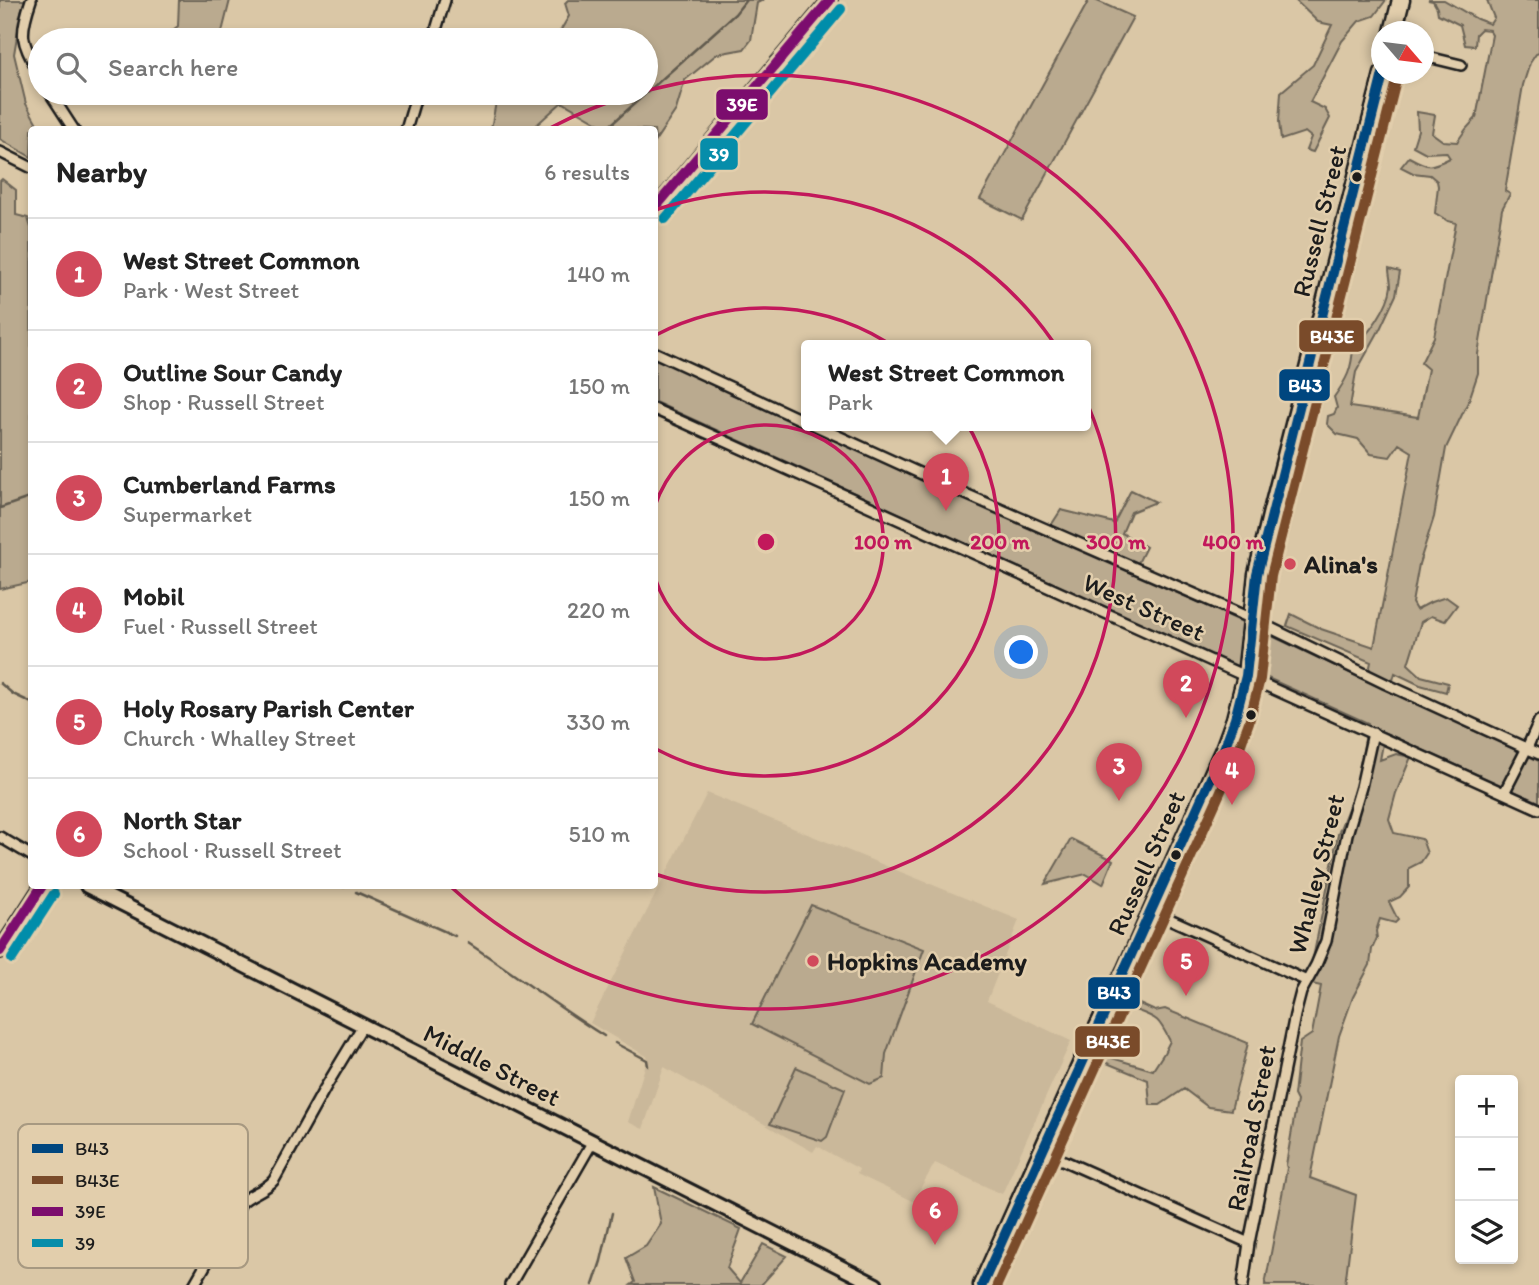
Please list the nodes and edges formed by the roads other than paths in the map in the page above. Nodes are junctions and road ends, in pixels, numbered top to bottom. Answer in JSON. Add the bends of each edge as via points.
{"nodes":[{"id":1,"x":31,"y":0,"type":"edge"},
{"id":2,"x":445,"y":0,"type":"edge"},
{"id":3,"x":830,"y":0,"type":"edge"},
{"id":4,"x":1401,"y":0,"type":"edge"},
{"id":5,"x":1396,"y":21,"type":"edge"},
{"id":6,"x":437,"y":28,"type":"edge"},
{"id":7,"x":28,"y":52,"type":"edge"},
{"id":8,"x":1434,"y":59,"type":"edge"},
{"id":9,"x":1461,"y":65,"type":"dead end"},
{"id":10,"x":1380,"y":84,"type":"edge"},
{"id":11,"x":58,"y":105,"type":"edge"},
{"id":12,"x":413,"y":105,"type":"edge"},
{"id":13,"x":71,"y":126,"type":"edge"},
{"id":14,"x":407,"y":126,"type":"edge"},
{"id":15,"x":0,"y":152,"type":"edge"},
{"id":16,"x":28,"y":166,"type":"edge"},
{"id":17,"x":658,"y":205,"type":"edge"},
{"id":18,"x":658,"y":354,"type":"edge"},
{"id":19,"x":658,"y":411,"type":"edge"},
{"id":20,"x":801,"y":420,"type":"edge"},
{"id":21,"x":827,"y":431,"type":"edge"},
{"id":22,"x":1252,"y":619,"type":"junction"},
{"id":23,"x":1246,"y":676,"type":"junction"},
{"id":24,"x":1539,"y":721,"type":"edge"},
{"id":25,"x":1373,"y":733,"type":"junction"},
{"id":26,"x":1527,"y":748,"type":"junction"},
{"id":27,"x":1539,"y":754,"type":"edge"},
{"id":28,"x":1504,"y":793,"type":"junction"},
{"id":29,"x":1539,"y":809,"type":"edge"},
{"id":30,"x":0,"y":838,"type":"edge"},
{"id":31,"x":28,"y":854,"type":"edge"},
{"id":32,"x":40,"y":889,"type":"edge"},
{"id":33,"x":93,"y":889,"type":"edge"},
{"id":34,"x":1152,"y":911,"type":"junction"},
{"id":35,"x":0,"y":951,"type":"edge"},
{"id":36,"x":1307,"y":981,"type":"junction"},
{"id":37,"x":363,"y":1025,"type":"junction"},
{"id":38,"x":593,"y":1141,"type":"junction"},
{"id":39,"x":1042,"y":1151,"type":"junction"},
{"id":40,"x":248,"y":1197,"type":"edge"},
{"id":41,"x":1249,"y":1243,"type":"junction"},
{"id":42,"x":203,"y":1268,"type":"edge"},
{"id":43,"x":194,"y":1285,"type":"edge"},
{"id":44,"x":510,"y":1285,"type":"edge"},
{"id":45,"x":876,"y":1285,"type":"edge"},
{"id":46,"x":982,"y":1285,"type":"edge"},
{"id":47,"x":1242,"y":1285,"type":"edge"}],
"edges":[{"from":1,"to":7,"type":"street","via":[[24,22],[23,42]]},
{"from":2,"to":6,"type":"street"},
{"from":3,"to":17,"type":"main road"},
{"from":4,"to":5,"type":"highway"},
{"from":8,"to":9,"type":"street"},
{"from":10,"to":22,"type":"highway","name":"Russell Street","via":[[1271,515]]},
{"from":11,"to":13,"type":"street"},
{"from":12,"to":14,"type":"street"},
{"from":15,"to":16,"type":"street"},
{"from":18,"to":20,"type":"street"},
{"from":19,"to":23,"type":"street","name":"West Street"},
{"from":21,"to":22,"type":"street","name":"West Street"},
{"from":22,"to":23,"type":"highway","name":"Russell Street"},
{"from":22,"to":26,"type":"street","name":"West Street"},
{"from":23,"to":25,"type":"street","name":"West Street"},
{"from":23,"to":34,"type":"highway","name":"Russell Street","via":[[1224,750]]},
{"from":24,"to":26,"type":"street"},
{"from":25,"to":28,"type":"street","name":"West Street"},
{"from":25,"to":36,"type":"street","name":"Whalley Street","via":[[1326,942]]},
{"from":26,"to":27,"type":"street","name":"West Street"},
{"from":26,"to":28,"type":"street"},
{"from":28,"to":29,"type":"street","name":"West Street"},
{"from":30,"to":31,"type":"street"},
{"from":32,"to":35,"type":"main road"},
{"from":33,"to":37,"type":"main road","name":"Middle Street"},
{"from":34,"to":36,"type":"street","name":"Whalley Street"},
{"from":34,"to":39,"type":"highway","name":"Russell Street"},
{"from":36,"to":41,"type":"street","name":"Railroad Street","via":[[1295,1015]]},
{"from":37,"to":38,"type":"main road","name":"Middle Street"},
{"from":37,"to":40,"type":"street","via":[[274,1180]]},
{"from":38,"to":44,"type":"street"},
{"from":38,"to":45,"type":"main road","name":"Middle Street"},
{"from":39,"to":41,"type":"street"},
{"from":39,"to":46,"type":"highway","name":"Russell Street"},
{"from":41,"to":47,"type":"street","name":"Railroad Street"},
{"from":42,"to":43,"type":"street"}]}
